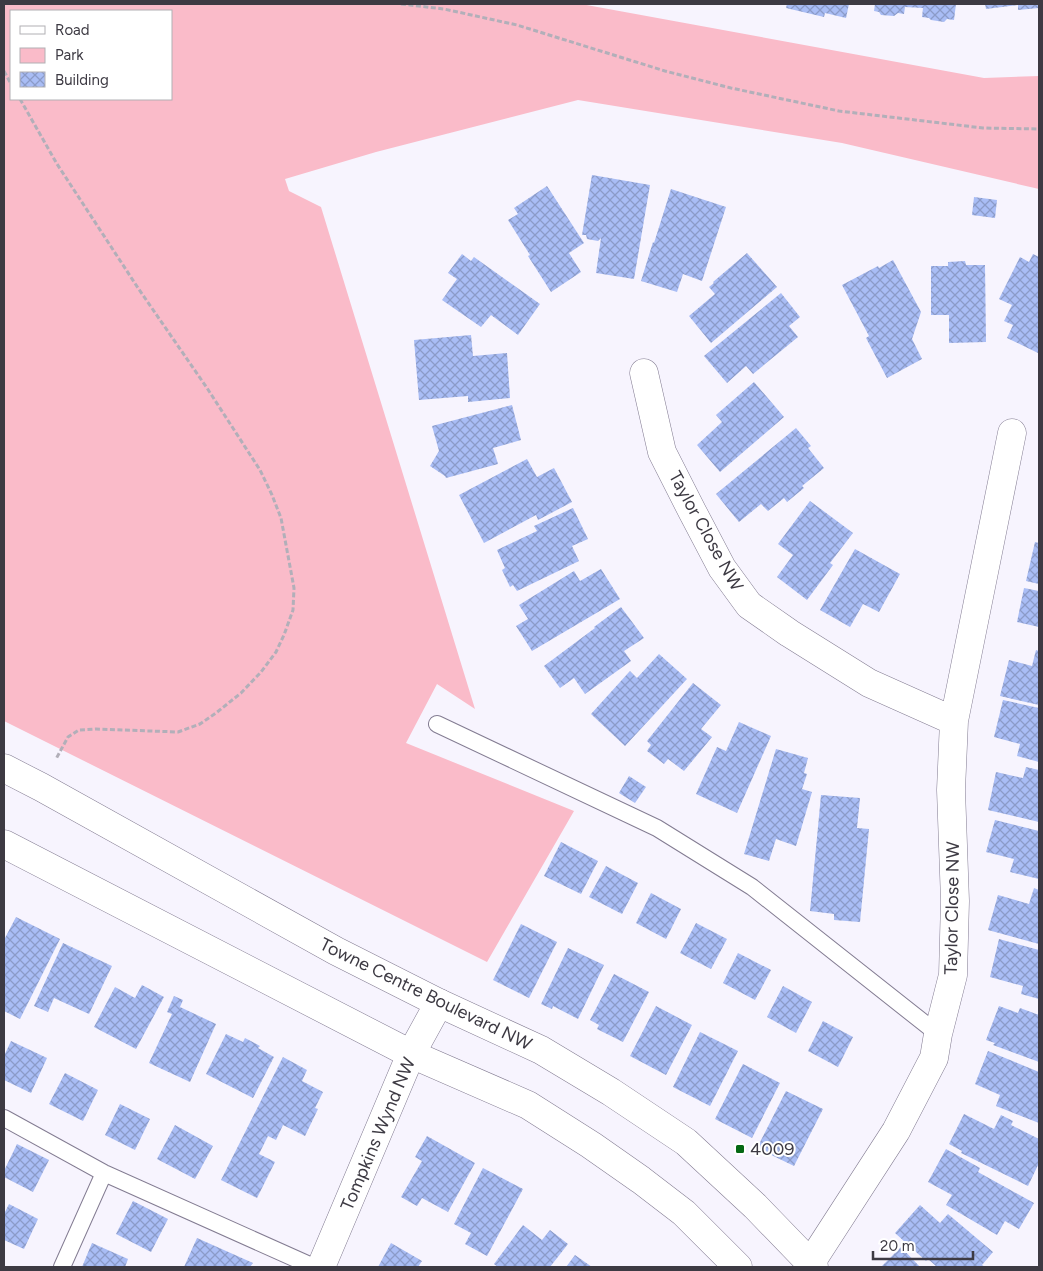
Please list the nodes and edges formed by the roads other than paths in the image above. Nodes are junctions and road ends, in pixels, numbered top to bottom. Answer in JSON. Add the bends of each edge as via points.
{"nodes":[{"id":1,"x":644,"y":373,"type":"dead end"},
{"id":2,"x":1012,"y":433,"type":"dead end"},
{"id":3,"x":954,"y":721,"type":"junction"},
{"id":4,"x":437,"y":724,"type":"dead end"},
{"id":5,"x":7,"y":777,"type":"edge"},
{"id":6,"x":4,"y":844,"type":"edge"},
{"id":7,"x":439,"y":1003,"type":"junction"},
{"id":8,"x":938,"y":1034,"type":"junction"},
{"id":9,"x":411,"y":1054,"type":"junction"},
{"id":10,"x":4,"y":1118,"type":"edge"},
{"id":11,"x":104,"y":1173,"type":"junction"},
{"id":12,"x":811,"y":1266,"type":"edge"},
{"id":13,"x":62,"y":1267,"type":"edge"},
{"id":14,"x":314,"y":1267,"type":"edge"},
{"id":15,"x":321,"y":1267,"type":"edge"},
{"id":16,"x":738,"y":1267,"type":"edge"}],
"edges":[{"from":1,"to":3,"type":"street","name":"Taylor Close NW","via":[[662,452],[722,568],[749,605],[869,683]]},
{"from":2,"to":3,"type":"street","name":"Taylor Close NW"},
{"from":3,"to":8,"type":"street","name":"Taylor Close NW","via":[[951,790],[955,901],[953,975]]},
{"from":4,"to":8,"type":"lane","via":[[665,833],[752,887]]},
{"from":5,"to":7,"type":"street","name":"Towne Centre Boulevard NW","via":[[50,792],[336,951]]},
{"from":6,"to":9,"type":"street"},
{"from":7,"to":9,"type":"street","name":"Tompkins Wynd NW"},
{"from":7,"to":12,"type":"street","name":"Towne Centre Boulevard NW","via":[[541,1050],[686,1142],[755,1206]]},
{"from":8,"to":12,"type":"street","name":"Taylor Close NW","via":[[934,1058],[896,1131]]},
{"from":9,"to":15,"type":"street","name":"Tompkins Wynd NW"},
{"from":9,"to":16,"type":"street","via":[[528,1105],[591,1145],[684,1213]]},
{"from":10,"to":11,"type":"lane"},
{"from":11,"to":13,"type":"lane"},
{"from":11,"to":14,"type":"lane"}]}
